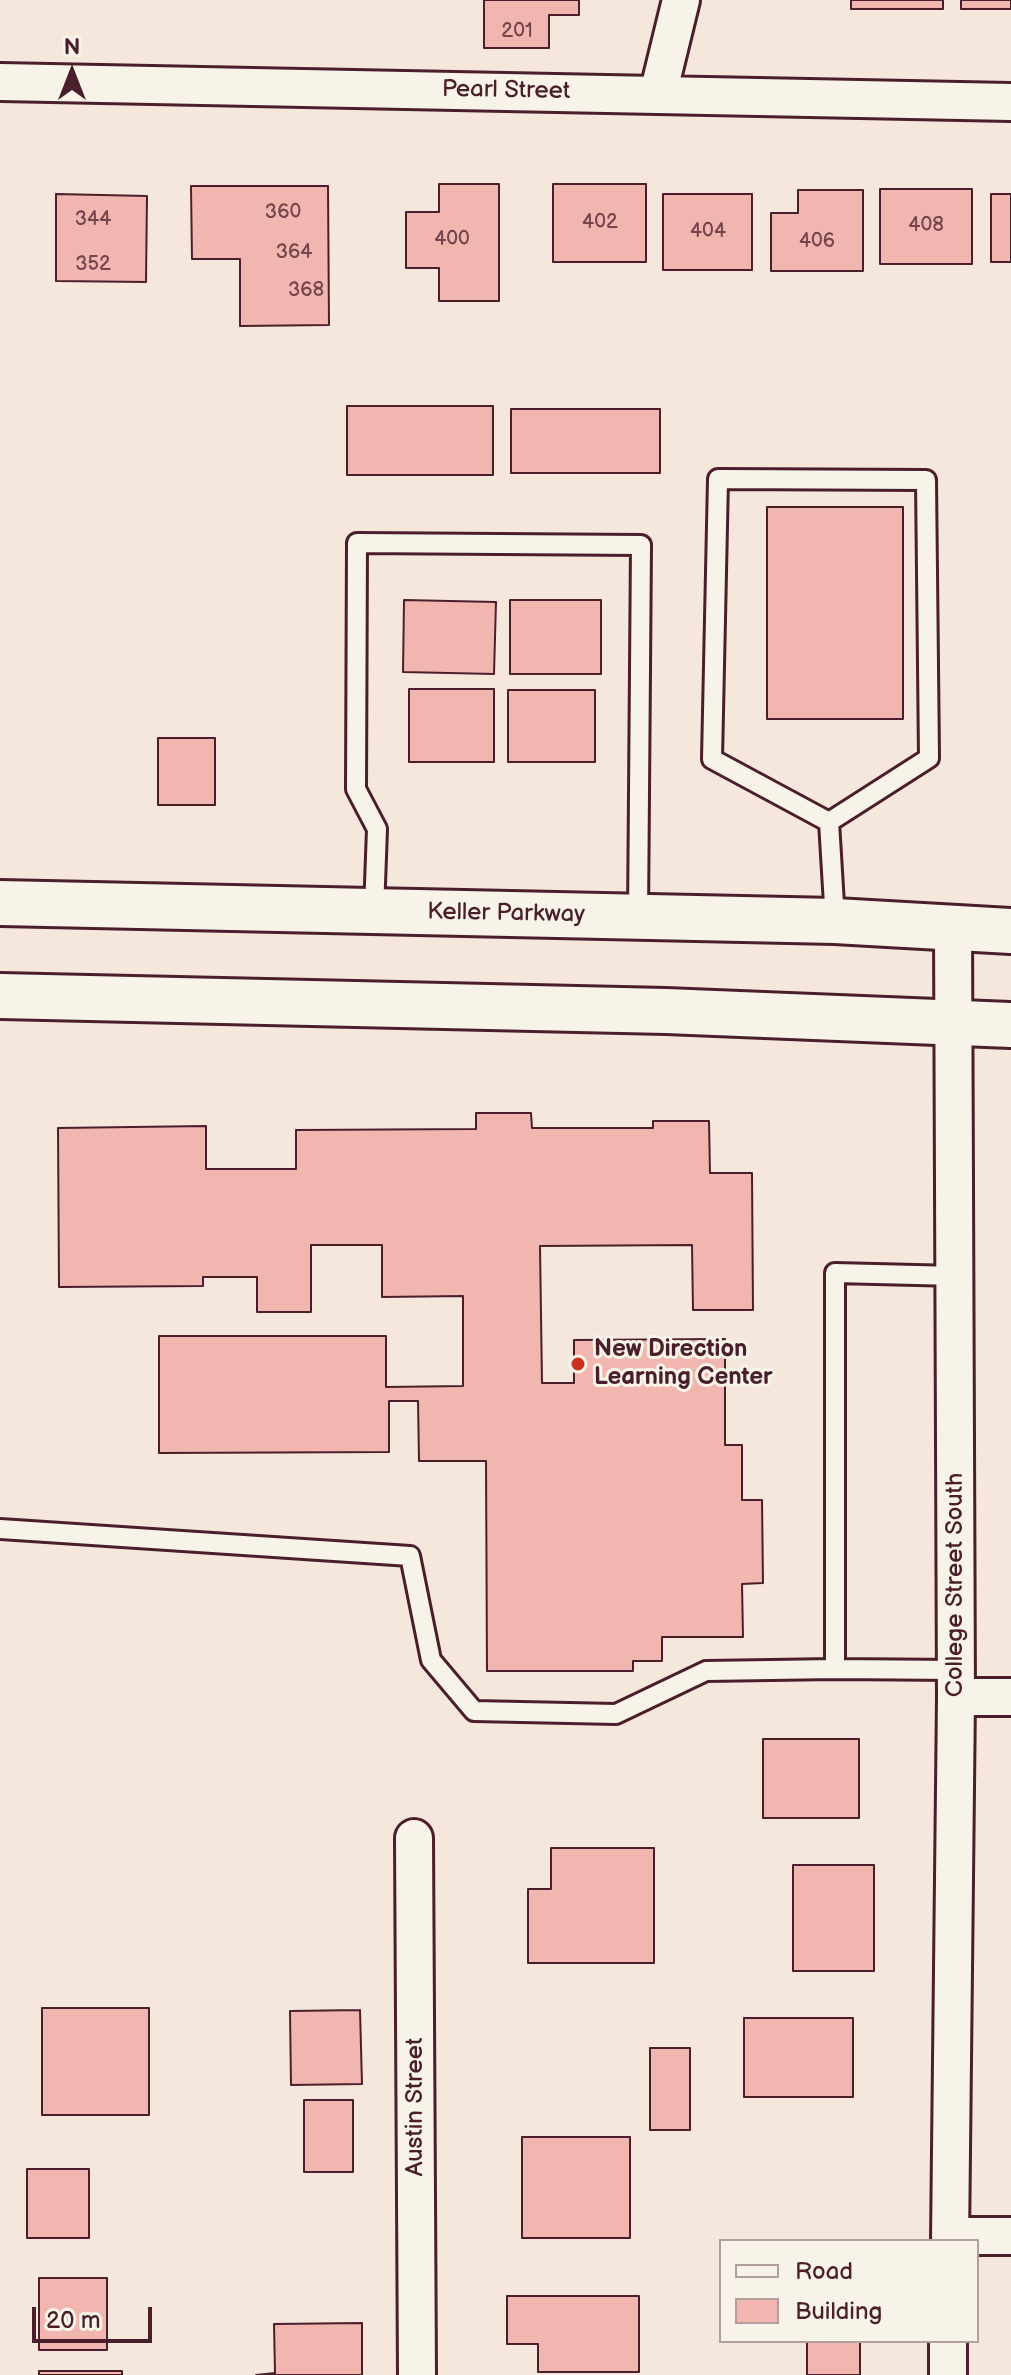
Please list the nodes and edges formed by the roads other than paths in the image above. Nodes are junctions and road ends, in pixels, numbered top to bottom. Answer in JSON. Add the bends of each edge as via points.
{"nodes":[{"id":1,"x":681,"y":0,"type":"edge"},
{"id":2,"x":0,"y":82,"type":"edge"},
{"id":3,"x":658,"y":94,"type":"junction"},
{"id":4,"x":1011,"y":102,"type":"edge"},
{"id":5,"x":829,"y":822,"type":"junction"},
{"id":6,"x":0,"y":903,"type":"edge"},
{"id":7,"x":374,"y":911,"type":"junction"},
{"id":8,"x":638,"y":917,"type":"junction"},
{"id":9,"x":835,"y":921,"type":"junction"},
{"id":10,"x":953,"y":928,"type":"junction"},
{"id":11,"x":1011,"y":931,"type":"edge"},
{"id":12,"x":0,"y":996,"type":"edge"},
{"id":13,"x":954,"y":1021,"type":"junction"},
{"id":14,"x":1011,"y":1025,"type":"edge"},
{"id":15,"x":956,"y":1276,"type":"junction"},
{"id":16,"x":0,"y":1529,"type":"edge"},
{"id":17,"x":835,"y":1669,"type":"junction"},
{"id":18,"x":956,"y":1683,"type":"junction"},
{"id":19,"x":1011,"y":1697,"type":"edge"},
{"id":20,"x":414,"y":1838,"type":"dead end"},
{"id":21,"x":1011,"y":2236,"type":"edge"},
{"id":22,"x":950,"y":2238,"type":"edge"},
{"id":23,"x":948,"y":2343,"type":"edge"},
{"id":24,"x":417,"y":2375,"type":"edge"},
{"id":25,"x":948,"y":2375,"type":"edge"}],
"edges":[{"from":1,"to":3,"type":"street"},
{"from":2,"to":3,"type":"street","name":"Pearl Street"},
{"from":3,"to":4,"type":"street","name":"Pearl Street"},
{"from":5,"to":5,"type":"lane","via":[[712,759],[718,479],[926,480],[929,758]]},
{"from":5,"to":9,"type":"lane"},
{"from":6,"to":7,"type":"main road","name":"Keller Parkway"},
{"from":7,"to":8,"type":"main road","name":"Keller Parkway"},
{"from":7,"to":8,"type":"lane","via":[[377,829],[356,789],[357,543],[641,545]]},
{"from":8,"to":9,"type":"main road","name":"Keller Parkway"},
{"from":9,"to":10,"type":"main road","name":"Keller Parkway"},
{"from":10,"to":11,"type":"main road","name":"Keller Parkway"},
{"from":10,"to":13,"type":"street","name":"College Street South"},
{"from":12,"to":13,"type":"main road"},
{"from":13,"to":14,"type":"main road"},
{"from":13,"to":15,"type":"street","name":"College Street South"},
{"from":15,"to":17,"type":"lane","via":[[835,1273]]},
{"from":15,"to":18,"type":"street","name":"College Street South"},
{"from":16,"to":17,"type":"lane","via":[[410,1556],[431,1660],[474,1711],[616,1714],[706,1671]]},
{"from":17,"to":18,"type":"lane"},
{"from":18,"to":19,"type":"street"},
{"from":18,"to":22,"type":"street","name":"College Street South"},
{"from":20,"to":24,"type":"street","name":"Austin Street"},
{"from":21,"to":22,"type":"street"},
{"from":23,"to":25,"type":"street"}]}
